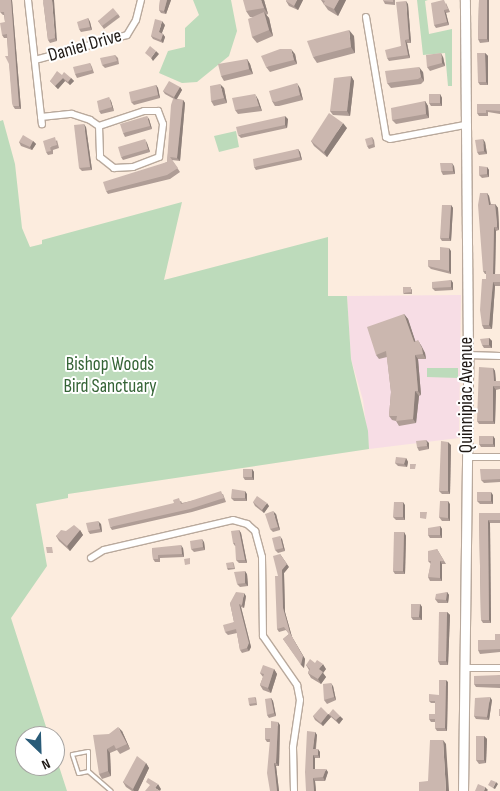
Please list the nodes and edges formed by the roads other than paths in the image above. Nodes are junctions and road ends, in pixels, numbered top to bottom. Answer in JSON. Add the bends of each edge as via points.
{"nodes":[{"id":1,"x":28,"y":0,"type":"edge"},
{"id":2,"x":141,"y":0,"type":"edge"},
{"id":3,"x":465,"y":0,"type":"edge"},
{"id":4,"x":366,"y":17,"type":"dead end"},
{"id":5,"x":35,"y":60,"type":"junction"},
{"id":6,"x":464,"y":125,"type":"junction"},
{"id":7,"x":99,"y":126,"type":"junction"},
{"id":8,"x":468,"y":355,"type":"junction"},
{"id":9,"x":500,"y":356,"type":"edge"},
{"id":10,"x":467,"y":457,"type":"junction"},
{"id":11,"x":500,"y":457,"type":"edge"},
{"id":12,"x":91,"y":558,"type":"dead end"},
{"id":13,"x":464,"y":668,"type":"junction"},
{"id":14,"x":500,"y":668,"type":"edge"},
{"id":15,"x":88,"y":771,"type":"junction"},
{"id":16,"x":111,"y":791,"type":"edge"},
{"id":17,"x":294,"y":791,"type":"edge"},
{"id":18,"x":464,"y":791,"type":"edge"}],
"edges":[{"from":1,"to":5,"type":"street"},
{"from":2,"to":5,"type":"street","name":"Daniel Drive","via":[[136,20],[127,35]]},
{"from":3,"to":6,"type":"main road","name":"Quinnipiac Avenue"},
{"from":4,"to":6,"type":"street","via":[[386,137],[390,139]]},
{"from":5,"to":7,"type":"street","via":[[42,120],[72,114]]},
{"from":6,"to":8,"type":"main road","name":"Quinnipiac Avenue"},
{"from":7,"to":7,"type":"street","via":[[97,133],[103,162],[122,168],[159,157],[163,124],[158,111],[144,111]]},
{"from":8,"to":9,"type":"street"},
{"from":8,"to":10,"type":"main road","name":"Quinnipiac Avenue"},
{"from":10,"to":11,"type":"street"},
{"from":10,"to":13,"type":"main road","name":"Quinnipiac Avenue"},
{"from":12,"to":17,"type":"street","via":[[104,550],[214,523],[233,520],[247,524],[261,544],[263,636],[297,685],[300,700],[293,747]]},
{"from":13,"to":14,"type":"street"},
{"from":13,"to":18,"type":"main road","name":"Quinnipiac Avenue"},
{"from":15,"to":15,"type":"lane","via":[[88,751],[72,754],[74,769],[78,773]]},
{"from":15,"to":16,"type":"lane"}]}
